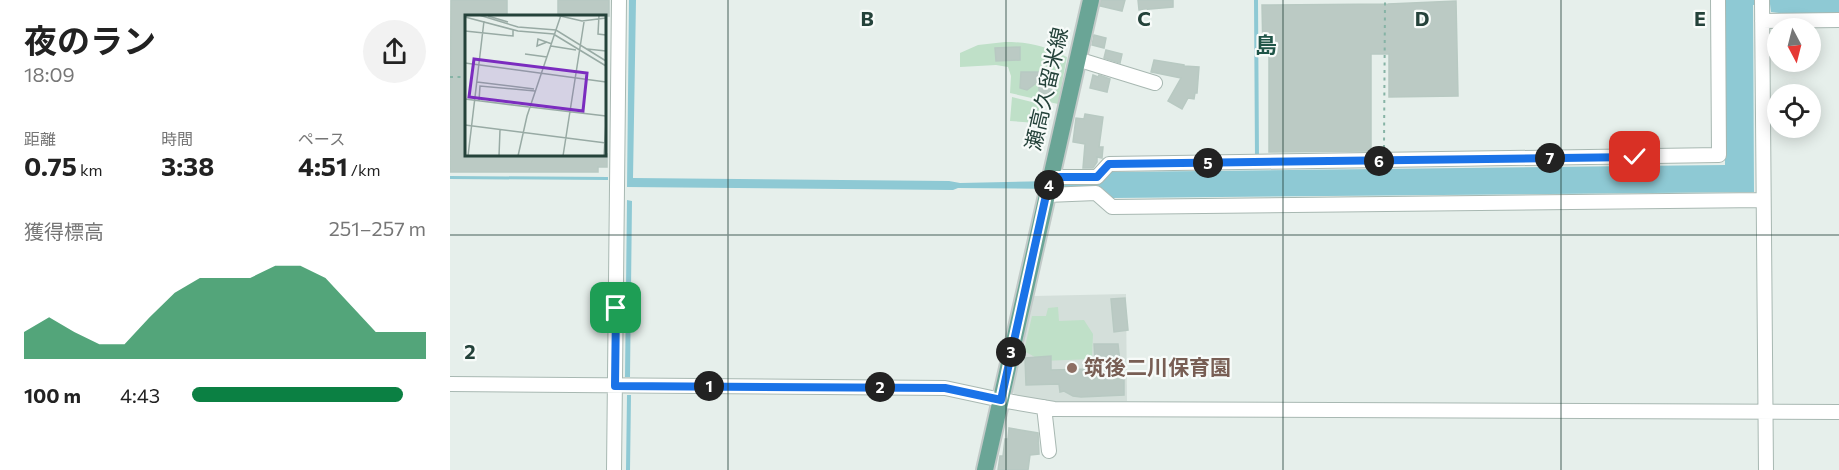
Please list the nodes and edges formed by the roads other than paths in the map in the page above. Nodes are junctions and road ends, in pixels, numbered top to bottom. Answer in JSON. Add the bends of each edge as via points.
{"nodes":[{"id":1,"x":619,"y":0,"type":"edge"},
{"id":2,"x":1091,"y":0,"type":"edge"},
{"id":3,"x":1718,"y":0,"type":"edge"},
{"id":4,"x":1762,"y":10,"type":"edge"},
{"id":5,"x":1839,"y":20,"type":"edge"},
{"id":6,"x":1077,"y":59,"type":"junction"},
{"id":7,"x":1155,"y":83,"type":"dead end"},
{"id":8,"x":1050,"y":177,"type":"junction"},
{"id":9,"x":1047,"y":195,"type":"junction"},
{"id":10,"x":1763,"y":200,"type":"junction"},
{"id":11,"x":450,"y":384,"type":"edge"},
{"id":12,"x":615,"y":386,"type":"junction"},
{"id":13,"x":1001,"y":400,"type":"junction"},
{"id":14,"x":1044,"y":407,"type":"junction"},
{"id":15,"x":1766,"y":411,"type":"junction"},
{"id":16,"x":1839,"y":412,"type":"edge"},
{"id":17,"x":1049,"y":451,"type":"dead end"},
{"id":18,"x":614,"y":470,"type":"edge"},
{"id":19,"x":986,"y":470,"type":"edge"},
{"id":20,"x":1766,"y":470,"type":"edge"}],
"edges":[{"from":1,"to":12,"type":"street"},
{"from":2,"to":6,"type":"main road","name":"瀬高久留米線"},
{"from":3,"to":8,"type":"street","via":[[1719,155],[1109,164],[1097,177]]},
{"from":4,"to":5,"type":"street"},
{"from":4,"to":10,"type":"street"},
{"from":6,"to":7,"type":"street"},
{"from":6,"to":8,"type":"main road","name":"瀬高久留米線"},
{"from":8,"to":9,"type":"main road","name":"瀬高久留米線"},
{"from":9,"to":10,"type":"street","via":[[1096,193],[1112,207]]},
{"from":9,"to":13,"type":"main road","name":"瀬高久留米線"},
{"from":10,"to":15,"type":"street"},
{"from":11,"to":12,"type":"street"},
{"from":12,"to":13,"type":"street","via":[[945,388]]},
{"from":12,"to":18,"type":"street"},
{"from":13,"to":14,"type":"street"},
{"from":13,"to":19,"type":"main road","name":"瀬高久留米線"},
{"from":14,"to":15,"type":"street"},
{"from":14,"to":17,"type":"street"},
{"from":15,"to":16,"type":"street"},
{"from":15,"to":20,"type":"street"}]}
